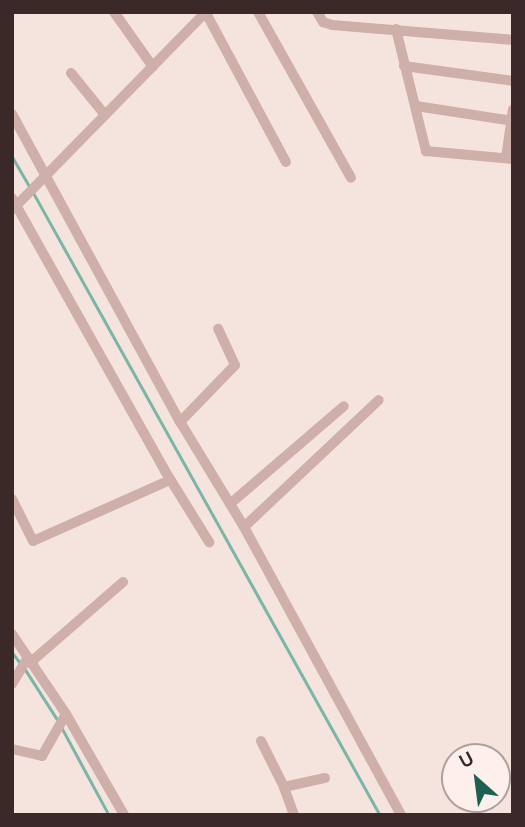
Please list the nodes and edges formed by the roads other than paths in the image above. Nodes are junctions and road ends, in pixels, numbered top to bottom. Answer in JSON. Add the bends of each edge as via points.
{"nodes":[{"id":1,"x":114,"y":12,"type":"edge"},
{"id":2,"x":206,"y":12,"type":"edge"},
{"id":3,"x":258,"y":12,"type":"edge"},
{"id":4,"x":317,"y":12,"type":"edge"},
{"id":5,"x":396,"y":29,"type":"junction"},
{"id":6,"x":513,"y":40,"type":"edge"},
{"id":7,"x":404,"y":66,"type":"junction"},
{"id":8,"x":153,"y":67,"type":"junction"},
{"id":9,"x":71,"y":73,"type":"dead end"},
{"id":10,"x":513,"y":81,"type":"edge"},
{"id":11,"x":416,"y":106,"type":"junction"},
{"id":12,"x":513,"y":108,"type":"edge"},
{"id":13,"x":12,"y":114,"type":"edge"},
{"id":14,"x":105,"y":115,"type":"junction"},
{"id":15,"x":512,"y":121,"type":"edge"},
{"id":16,"x":509,"y":158,"type":"edge"},
{"id":17,"x":286,"y":162,"type":"dead end"},
{"id":18,"x":44,"y":177,"type":"junction"},
{"id":19,"x":351,"y":178,"type":"dead end"},
{"id":20,"x":16,"y":204,"type":"edge"},
{"id":21,"x":218,"y":329,"type":"dead end"},
{"id":22,"x":379,"y":400,"type":"dead end"},
{"id":23,"x":344,"y":406,"type":"dead end"},
{"id":24,"x":180,"y":422,"type":"junction"},
{"id":25,"x":170,"y":480,"type":"junction"},
{"id":26,"x":12,"y":499,"type":"edge"},
{"id":27,"x":230,"y":504,"type":"junction"},
{"id":28,"x":244,"y":527,"type":"junction"},
{"id":29,"x":209,"y":542,"type":"dead end"},
{"id":30,"x":123,"y":582,"type":"dead end"},
{"id":31,"x":12,"y":634,"type":"edge"},
{"id":32,"x":28,"y":661,"type":"junction"},
{"id":33,"x":12,"y":684,"type":"edge"},
{"id":34,"x":65,"y":715,"type":"junction"},
{"id":35,"x":261,"y":741,"type":"dead end"},
{"id":36,"x":12,"y":749,"type":"edge"},
{"id":37,"x":325,"y":778,"type":"dead end"},
{"id":38,"x":284,"y":787,"type":"junction"},
{"id":39,"x":124,"y":815,"type":"edge"},
{"id":40,"x":294,"y":815,"type":"edge"},
{"id":41,"x":401,"y":815,"type":"edge"}],
"edges":[{"from":1,"to":8,"type":"street"},
{"from":2,"to":8,"type":"street"},
{"from":2,"to":17,"type":"street"},
{"from":3,"to":19,"type":"street"},
{"from":4,"to":5,"type":"street","via":[[323,22],[332,25]]},
{"from":5,"to":6,"type":"street"},
{"from":5,"to":7,"type":"street"},
{"from":7,"to":10,"type":"street"},
{"from":7,"to":11,"type":"street"},
{"from":8,"to":14,"type":"street"},
{"from":9,"to":14,"type":"street"},
{"from":11,"to":15,"type":"street"},
{"from":11,"to":16,"type":"street","via":[[426,151]]},
{"from":12,"to":15,"type":"street"},
{"from":13,"to":18,"type":"street"},
{"from":14,"to":18,"type":"street"},
{"from":15,"to":16,"type":"street"},
{"from":18,"to":20,"type":"street"},
{"from":18,"to":24,"type":"street"},
{"from":20,"to":25,"type":"street"},
{"from":21,"to":24,"type":"street","via":[[234,366]]},
{"from":22,"to":28,"type":"street"},
{"from":23,"to":27,"type":"street"},
{"from":24,"to":27,"type":"street"},
{"from":25,"to":26,"type":"street","via":[[33,541]]},
{"from":25,"to":29,"type":"street"},
{"from":27,"to":28,"type":"street"},
{"from":28,"to":41,"type":"street"},
{"from":30,"to":32,"type":"street"},
{"from":31,"to":32,"type":"street"},
{"from":32,"to":33,"type":"street"},
{"from":32,"to":34,"type":"street"},
{"from":34,"to":36,"type":"street","via":[[42,756]]},
{"from":34,"to":39,"type":"street"},
{"from":35,"to":38,"type":"street"},
{"from":37,"to":38,"type":"street"},
{"from":38,"to":40,"type":"street"}]}
